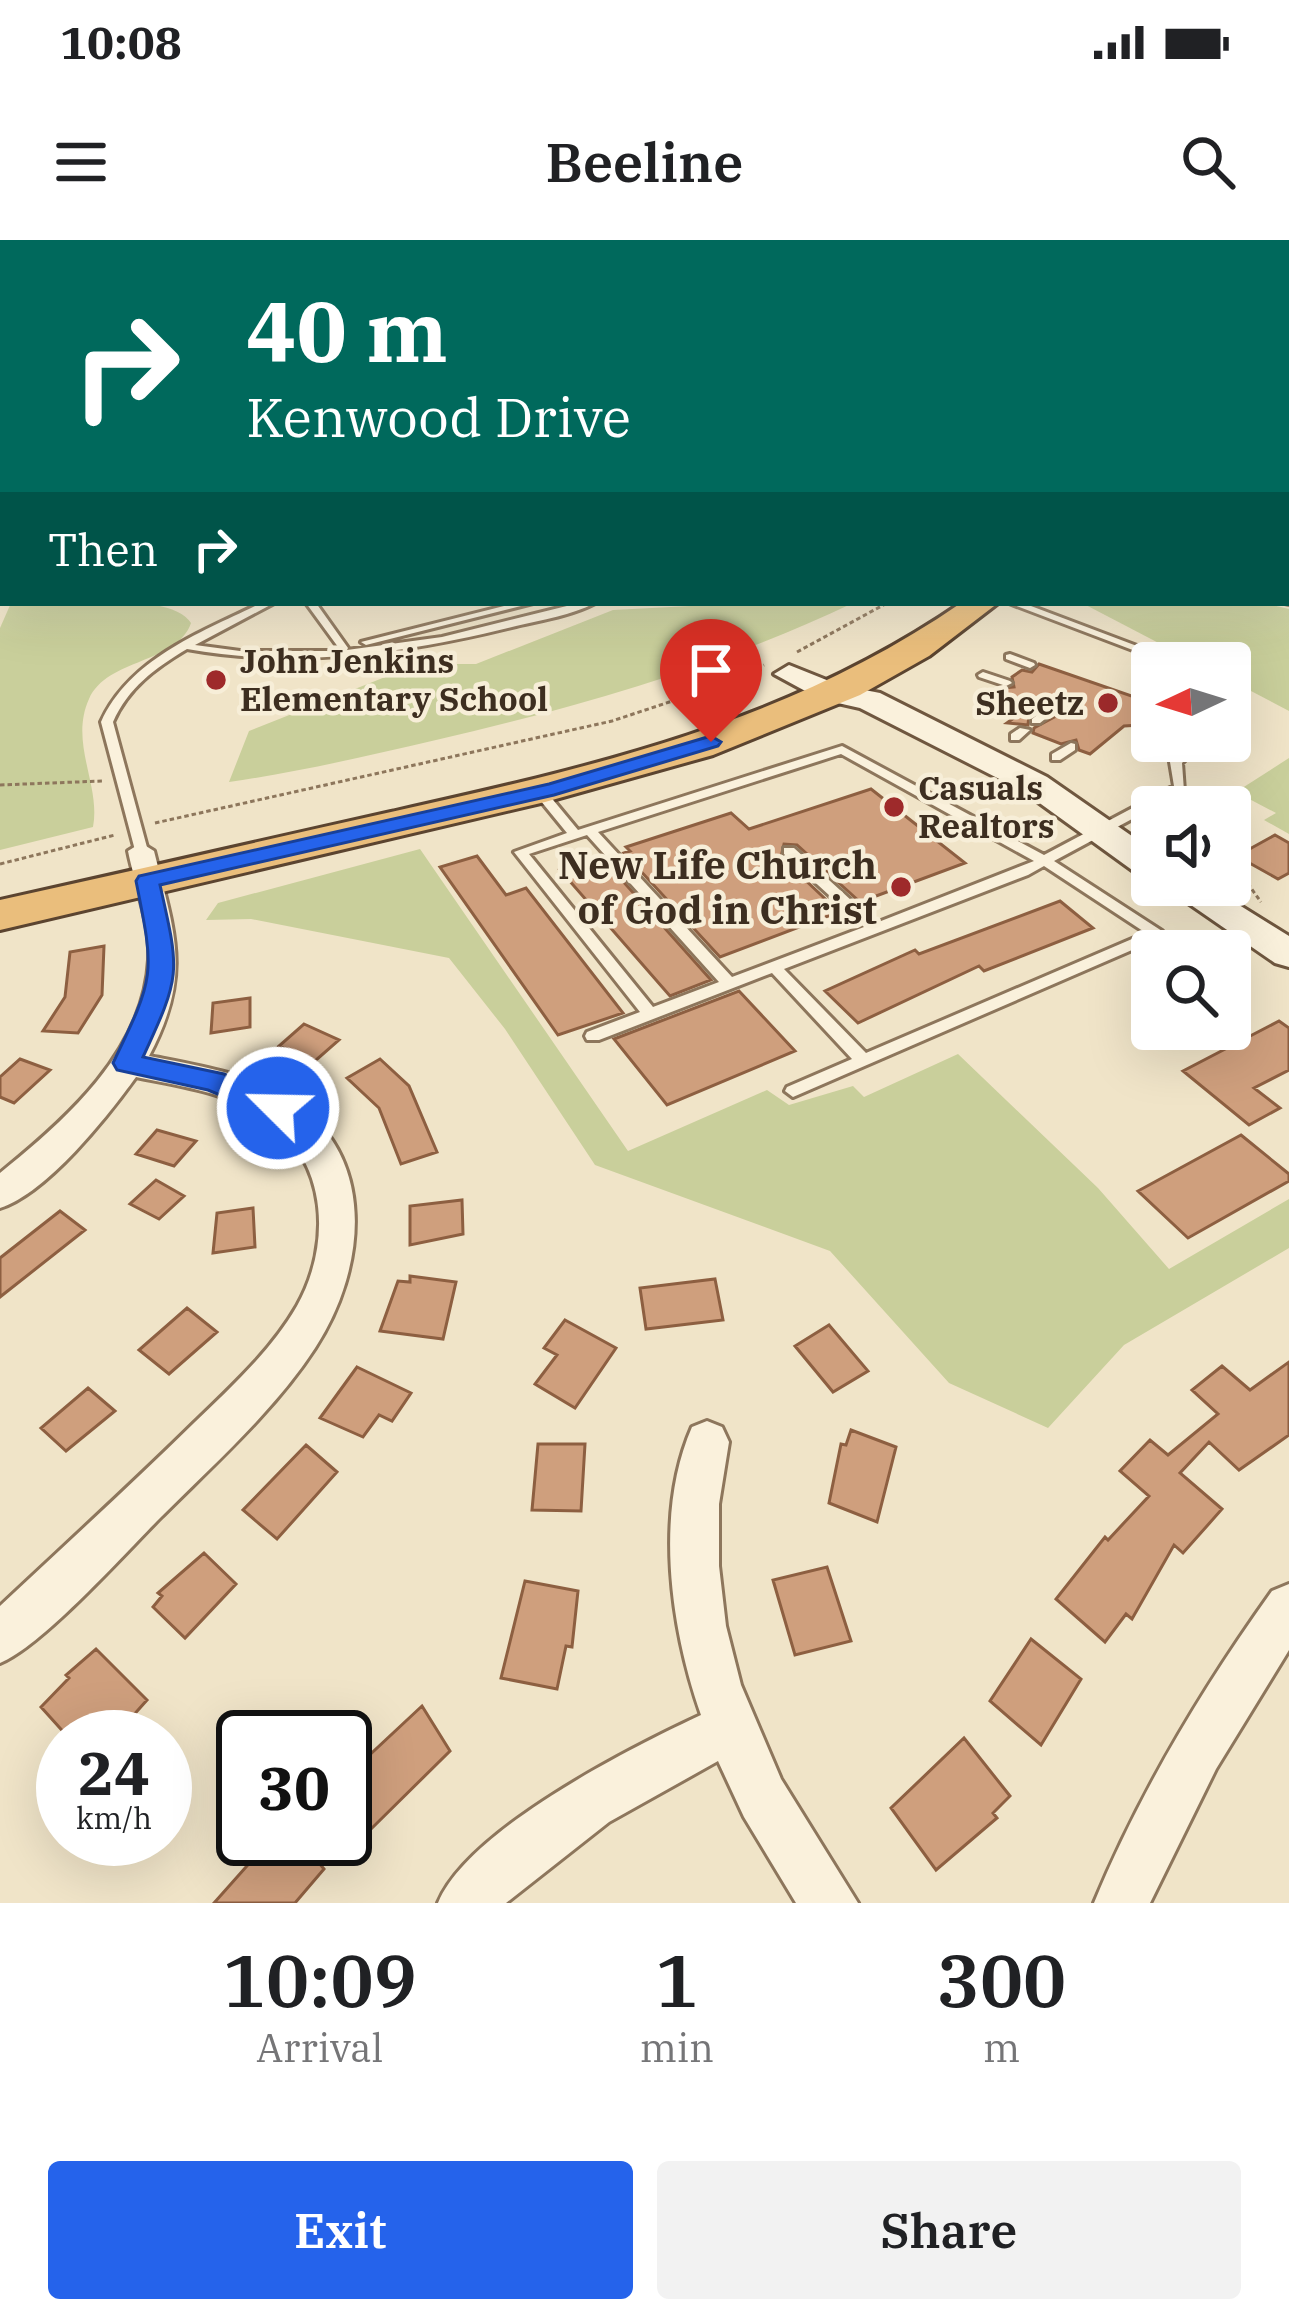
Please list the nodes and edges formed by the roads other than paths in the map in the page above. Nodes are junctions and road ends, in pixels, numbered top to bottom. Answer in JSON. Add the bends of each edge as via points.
{"nodes":[{"id":1,"x":263,"y":606,"type":"edge"},
{"id":2,"x":516,"y":606,"type":"edge"},
{"id":3,"x":577,"y":606,"type":"edge"},
{"id":4,"x":978,"y":606,"type":"edge"},
{"id":5,"x":1023,"y":606,"type":"edge"},
{"id":6,"x":312,"y":607,"type":"edge"},
{"id":7,"x":190,"y":646,"type":"junction"},
{"id":8,"x":1131,"y":646,"type":"edge"},
{"id":9,"x":340,"y":651,"type":"junction"},
{"id":10,"x":1010,"y":657,"type":"dead end"},
{"id":11,"x":1030,"y":665,"type":"dead end"},
{"id":12,"x":802,"y":668,"type":"junction"},
{"id":13,"x":983,"y":675,"type":"dead end"},
{"id":14,"x":1006,"y":683,"type":"dead end"},
{"id":15,"x":1049,"y":711,"type":"dead end"},
{"id":16,"x":1025,"y":729,"type":"dead end"},
{"id":17,"x":1071,"y":748,"type":"dead end"},
{"id":18,"x":1056,"y":757,"type":"dead end"},
{"id":19,"x":1176,"y":762,"type":"edge"},
{"id":20,"x":540,"y":792,"type":"junction"},
{"id":21,"x":582,"y":832,"type":"junction"},
{"id":22,"x":1101,"y":834,"type":"junction"},
{"id":23,"x":789,"y":850,"type":"dead end"},
{"id":24,"x":1131,"y":853,"type":"edge"},
{"id":25,"x":131,"y":857,"type":"junction"},
{"id":26,"x":1045,"y":861,"type":"junction"},
{"id":27,"x":0,"y":884,"type":"edge"},
{"id":28,"x":1214,"y":906,"type":"edge"},
{"id":29,"x":0,"y":915,"type":"edge"},
{"id":30,"x":874,"y":928,"type":"junction"},
{"id":31,"x":1289,"y":954,"type":"edge"},
{"id":32,"x":774,"y":967,"type":"junction"},
{"id":33,"x":729,"y":984,"type":"junction"},
{"id":34,"x":650,"y":1014,"type":"junction"},
{"id":35,"x":592,"y":1036,"type":"dead end"},
{"id":36,"x":863,"y":1060,"type":"junction"},
{"id":37,"x":127,"y":1063,"type":"junction"},
{"id":38,"x":793,"y":1090,"type":"dead end"},
{"id":39,"x":0,"y":1194,"type":"edge"},
{"id":40,"x":707,"y":1442,"type":"dead end"},
{"id":41,"x":1289,"y":1608,"type":"edge"},
{"id":42,"x":0,"y":1639,"type":"edge"},
{"id":43,"x":730,"y":1728,"type":"junction"},
{"id":44,"x":466,"y":1903,"type":"edge"},
{"id":45,"x":830,"y":1903,"type":"edge"},
{"id":46,"x":1122,"y":1903,"type":"edge"}],
"edges":[{"from":1,"to":7,"type":"lane"},
{"from":2,"to":9,"type":"lane"},
{"from":3,"to":9,"type":"lane","via":[[414,644]]},
{"from":4,"to":12,"type":"highway","via":[[917,650]]},
{"from":5,"to":8,"type":"lane"},
{"from":6,"to":9,"type":"lane"},
{"from":7,"to":9,"type":"lane","via":[[254,657]]},
{"from":7,"to":25,"type":"lane","via":[[130,680],[110,707]]},
{"from":10,"to":11,"type":"lane"},
{"from":12,"to":20,"type":"highway","via":[[711,742]]},
{"from":12,"to":22,"type":"main road","via":[[849,712],[1045,819]]},
{"from":12,"to":25,"type":"highway","via":[[553,755]]},
{"from":13,"to":14,"type":"lane"},
{"from":15,"to":16,"type":"lane"},
{"from":17,"to":18,"type":"lane"},
{"from":19,"to":22,"type":"lane","via":[[1180,788]]},
{"from":20,"to":21,"type":"lane"},
{"from":20,"to":25,"type":"highway"},
{"from":21,"to":26,"type":"lane","via":[[842,750]]},
{"from":21,"to":33,"type":"lane"},
{"from":21,"to":34,"type":"lane","via":[[521,851]]},
{"from":22,"to":24,"type":"main road"},
{"from":22,"to":26,"type":"lane"},
{"from":23,"to":30,"type":"lane"},
{"from":25,"to":27,"type":"highway"},
{"from":25,"to":29,"type":"highway"},
{"from":25,"to":37,"type":"street","via":[[164,960],[154,1009]]},
{"from":26,"to":30,"type":"lane"},
{"from":26,"to":36,"type":"lane","via":[[1156,934]]},
{"from":28,"to":31,"type":"main road"},
{"from":30,"to":32,"type":"lane"},
{"from":32,"to":33,"type":"lane"},
{"from":32,"to":36,"type":"lane"},
{"from":33,"to":34,"type":"lane"},
{"from":34,"to":35,"type":"lane"},
{"from":36,"to":38,"type":"lane"},
{"from":37,"to":39,"type":"street","via":[[79,1124]]},
{"from":37,"to":42,"type":"street","via":[[244,1091],[307,1131],[335,1183],[338,1249],[313,1315],[270,1376]]},
{"from":40,"to":43,"type":"street","via":[[692,1542],[696,1604]]},
{"from":41,"to":46,"type":"street","via":[[1192,1760]]},
{"from":43,"to":44,"type":"street","via":[[568,1816]]},
{"from":43,"to":45,"type":"street"}]}
